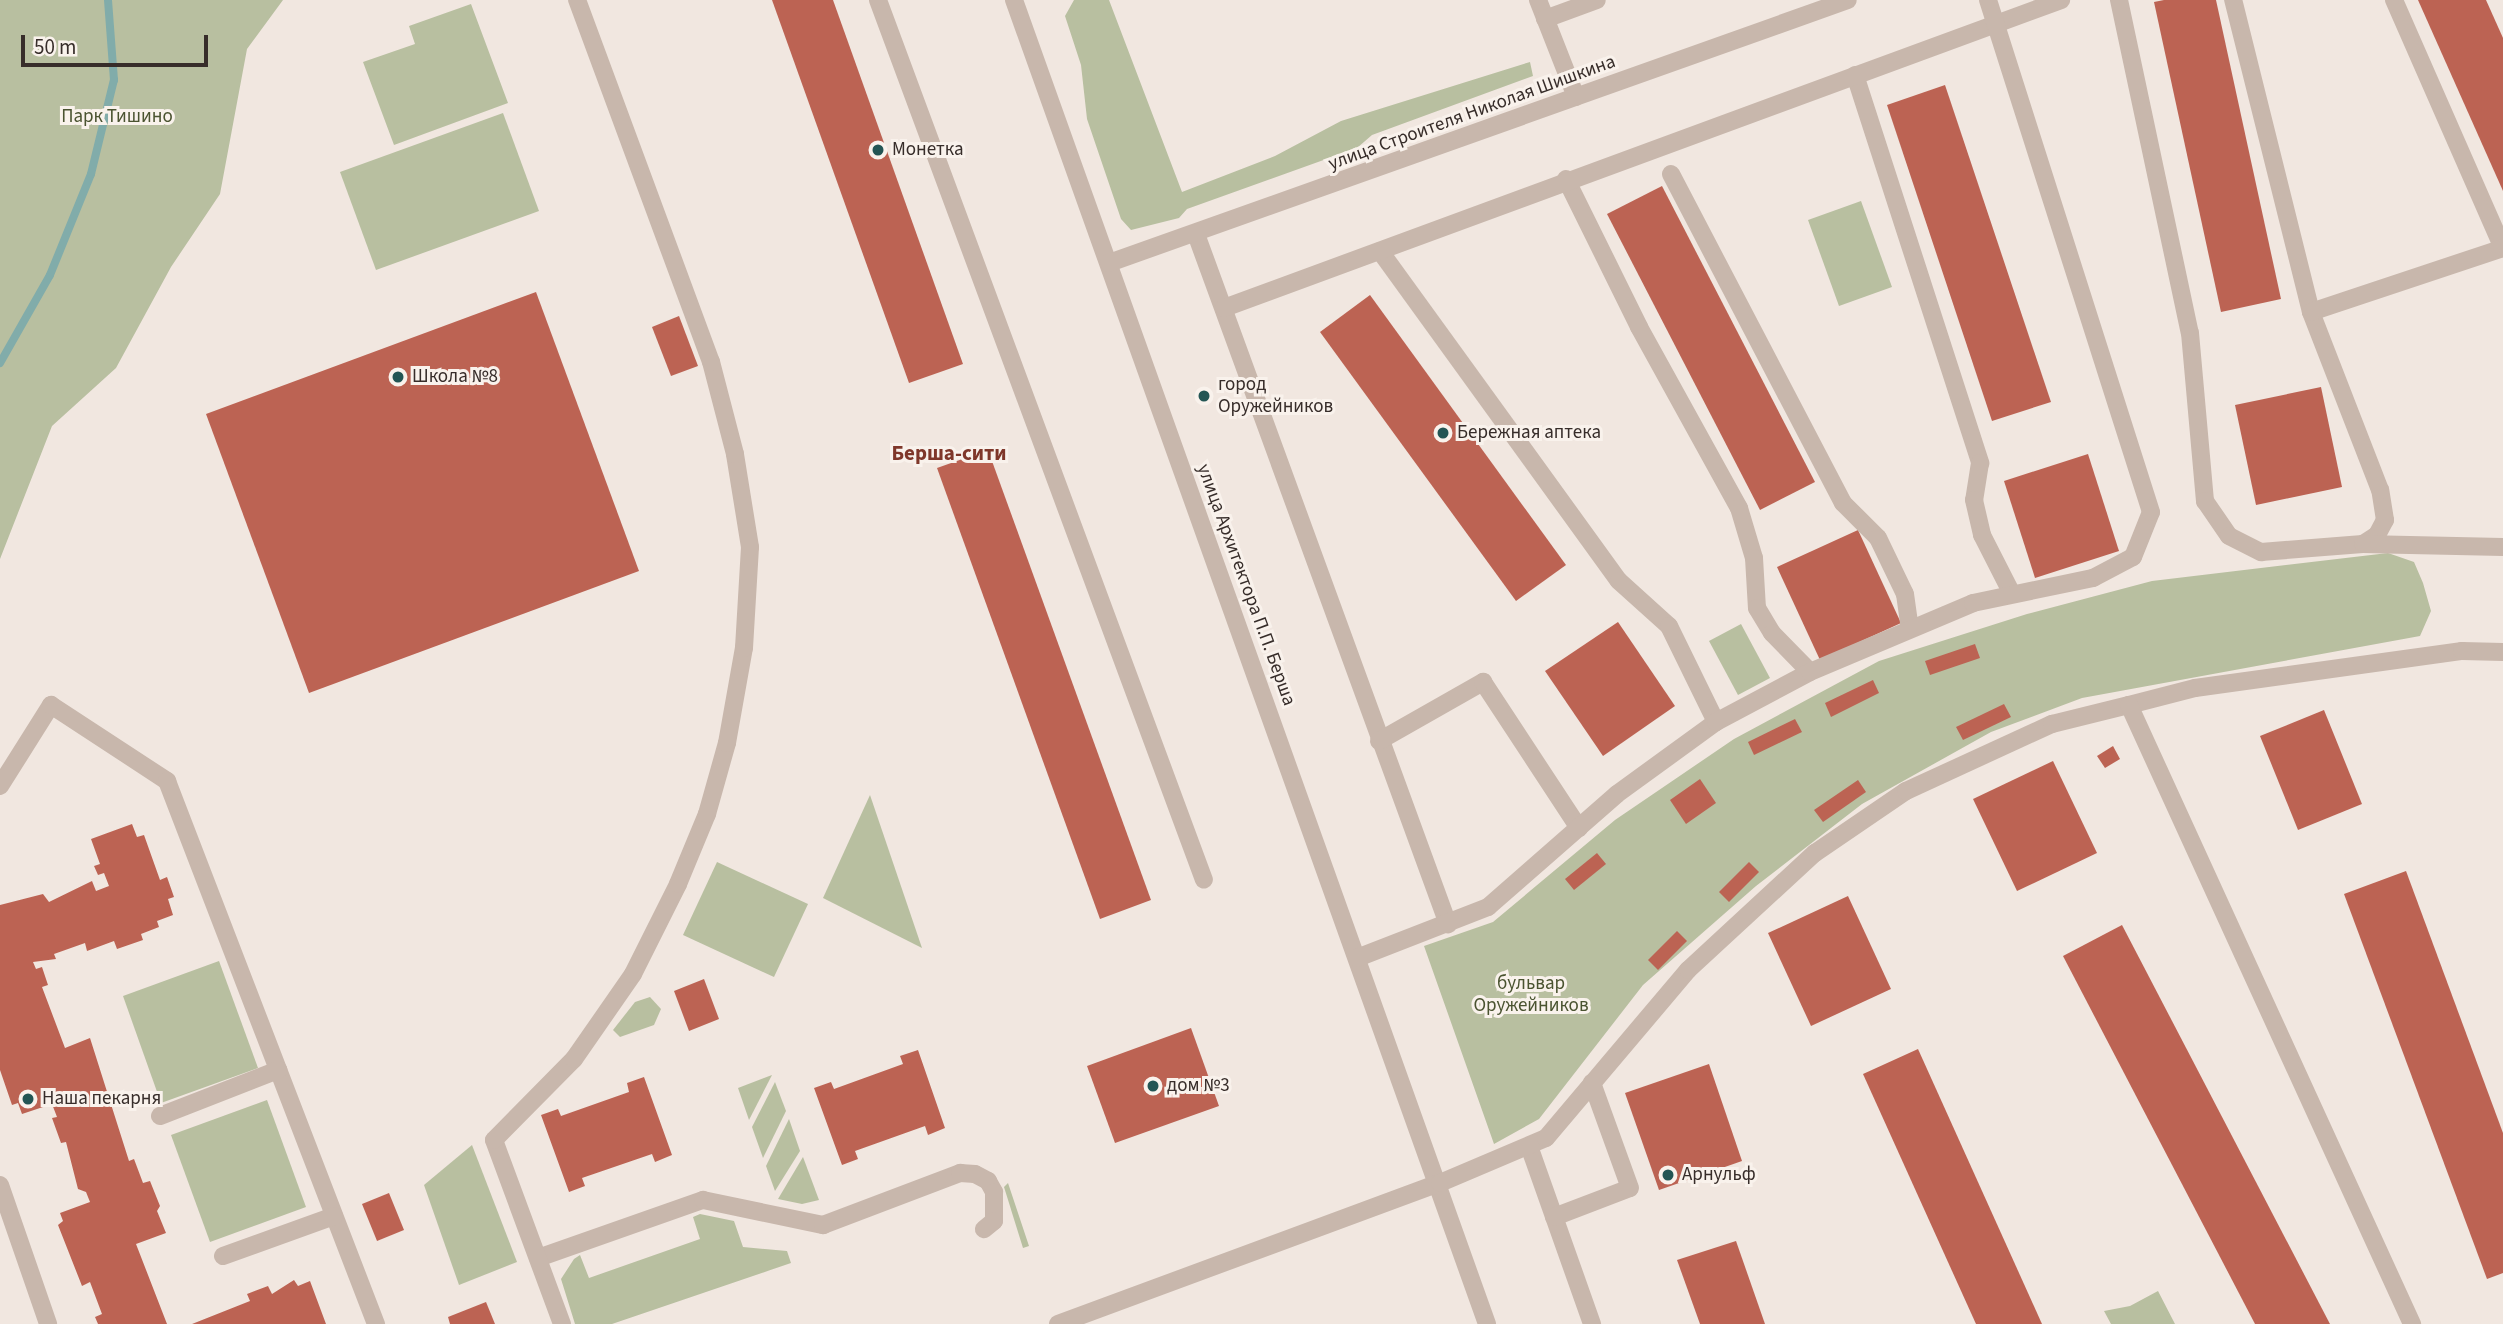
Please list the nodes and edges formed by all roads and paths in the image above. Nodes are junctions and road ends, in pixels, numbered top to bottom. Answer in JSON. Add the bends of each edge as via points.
{"nodes":[{"id":1,"x":577,"y":0,"type":"edge"},
{"id":2,"x":878,"y":0,"type":"edge"},
{"id":3,"x":1538,"y":0,"type":"edge"},
{"id":4,"x":1597,"y":0,"type":"edge"},
{"id":5,"x":1848,"y":0,"type":"edge"},
{"id":6,"x":1988,"y":0,"type":"edge"},
{"id":7,"x":2061,"y":0,"type":"edge"},
{"id":8,"x":2119,"y":0,"type":"edge"},
{"id":9,"x":2233,"y":0,"type":"edge"},
{"id":10,"x":2394,"y":0,"type":"edge"},
{"id":11,"x":1018,"y":1,"type":"edge"},
{"id":12,"x":1545,"y":19,"type":"junction"},
{"id":13,"x":1996,"y":24,"type":"junction"},
{"id":14,"x":1855,"y":75,"type":"junction"},
{"id":15,"x":1576,"y":97,"type":"junction"},
{"id":16,"x":1671,"y":174,"type":"dead end"},
{"id":17,"x":1566,"y":180,"type":"junction"},
{"id":18,"x":1196,"y":234,"type":"junction"},
{"id":19,"x":2503,"y":248,"type":"edge"},
{"id":20,"x":1380,"y":251,"type":"junction"},
{"id":21,"x":1109,"y":263,"type":"junction"},
{"id":22,"x":1224,"y":308,"type":"junction"},
{"id":23,"x":2311,"y":312,"type":"junction"},
{"id":24,"x":2363,"y":544,"type":"junction"},
{"id":25,"x":2503,"y":547,"type":"edge"},
{"id":26,"x":2011,"y":592,"type":"junction"},
{"id":27,"x":1910,"y":629,"type":"junction"},
{"id":28,"x":2503,"y":653,"type":"edge"},
{"id":29,"x":1810,"y":672,"type":"junction"},
{"id":30,"x":2129,"y":705,"type":"junction"},
{"id":31,"x":1716,"y":722,"type":"junction"},
{"id":32,"x":1379,"y":741,"type":"junction"},
{"id":33,"x":0,"y":786,"type":"edge"},
{"id":34,"x":1579,"y":828,"type":"junction"},
{"id":35,"x":1204,"y":880,"type":"dead end"},
{"id":36,"x":1448,"y":925,"type":"junction"},
{"id":37,"x":1357,"y":958,"type":"junction"},
{"id":38,"x":278,"y":1070,"type":"junction"},
{"id":39,"x":1592,"y":1083,"type":"junction"},
{"id":40,"x":160,"y":1116,"type":"dead end"},
{"id":41,"x":1529,"y":1146,"type":"junction"},
{"id":42,"x":1440,"y":1183,"type":"junction"},
{"id":43,"x":0,"y":1185,"type":"edge"},
{"id":44,"x":334,"y":1216,"type":"junction"},
{"id":45,"x":1554,"y":1217,"type":"junction"},
{"id":46,"x":984,"y":1229,"type":"dead end"},
{"id":47,"x":223,"y":1256,"type":"dead end"},
{"id":48,"x":538,"y":1258,"type":"junction"},
{"id":49,"x":48,"y":1324,"type":"edge"},
{"id":50,"x":376,"y":1324,"type":"edge"},
{"id":51,"x":562,"y":1324,"type":"edge"},
{"id":52,"x":1058,"y":1324,"type":"edge"},
{"id":53,"x":1487,"y":1324,"type":"edge"},
{"id":54,"x":1591,"y":1324,"type":"edge"},
{"id":55,"x":2412,"y":1324,"type":"edge"}],
"edges":[{"from":1,"to":48,"type":"street","via":[[711,362],[735,454],[750,547],[744,648],[727,743],[707,814],[678,884],[633,974],[574,1059],[494,1140]]},
{"from":2,"to":35,"type":"street"},
{"from":3,"to":12,"type":"street"},
{"from":4,"to":12,"type":"street"},
{"from":5,"to":15,"type":"street","name":"улица Строителя Николая Шишкина"},
{"from":6,"to":13,"type":"street"},
{"from":7,"to":13,"type":"street"},
{"from":8,"to":24,"type":"street","via":[[2190,333],[2205,501],[2229,536],[2260,552]]},
{"from":9,"to":23,"type":"street"},
{"from":10,"to":19,"type":"street"},
{"from":11,"to":21,"type":"street","name":"улица Архитектора П.П. Берша"},
{"from":12,"to":15,"type":"street"},
{"from":13,"to":14,"type":"street"},
{"from":13,"to":26,"type":"street","via":[[2151,512],[2133,557],[2093,578]]},
{"from":14,"to":17,"type":"street"},
{"from":14,"to":26,"type":"street","via":[[1980,463],[1974,500],[1982,535]]},
{"from":15,"to":18,"type":"street","name":"улица Строителя Николая Шишкина"},
{"from":16,"to":27,"type":"street","via":[[1843,503],[1878,538],[1905,594]]},
{"from":17,"to":20,"type":"street"},
{"from":17,"to":29,"type":"street","via":[[1639,327],[1739,508],[1754,558],[1757,608],[1772,633]]},
{"from":18,"to":21,"type":"street","name":"улица Строителя Николая Шишкина"},
{"from":18,"to":22,"type":"street"},
{"from":19,"to":23,"type":"street"},
{"from":20,"to":22,"type":"street"},
{"from":20,"to":31,"type":"street","via":[[1619,581],[1669,626]]},
{"from":21,"to":37,"type":"street","name":"улица Архитектора П.П. Берша"},
{"from":22,"to":32,"type":"street"},
{"from":23,"to":24,"type":"street","via":[[2380,490],[2385,520],[2377,535]]},
{"from":24,"to":25,"type":"street"},
{"from":26,"to":27,"type":"street"},
{"from":27,"to":29,"type":"street"},
{"from":28,"to":30,"type":"street","via":[[2462,651],[2195,688]]},
{"from":29,"to":31,"type":"street"},
{"from":30,"to":39,"type":"street","via":[[2052,724],[1906,791],[1815,853],[1688,970]]},
{"from":30,"to":55,"type":"street"},
{"from":31,"to":34,"type":"street"},
{"from":32,"to":34,"type":"street","via":[[1483,682]]},
{"from":32,"to":36,"type":"street"},
{"from":33,"to":38,"type":"street","via":[[51,705],[167,781]]},
{"from":34,"to":36,"type":"street","via":[[1488,907]]},
{"from":36,"to":37,"type":"street"},
{"from":37,"to":42,"type":"street","name":"улица Архитектора П.П. Берша"},
{"from":38,"to":40,"type":"street"},
{"from":38,"to":44,"type":"street"},
{"from":39,"to":41,"type":"street","via":[[1546,1138]]},
{"from":39,"to":45,"type":"street","via":[[1630,1188]]},
{"from":41,"to":42,"type":"street"},
{"from":41,"to":45,"type":"street"},
{"from":42,"to":52,"type":"street"},
{"from":42,"to":53,"type":"street","name":"улица Архитектора П.П. Берша"},
{"from":43,"to":49,"type":"street"},
{"from":44,"to":47,"type":"street"},
{"from":44,"to":50,"type":"street"},
{"from":45,"to":54,"type":"street"},
{"from":46,"to":48,"type":"street","via":[[994,1221],[994,1192],[988,1181],[960,1173],[822,1225],[704,1200]]},
{"from":48,"to":51,"type":"street"}]}
